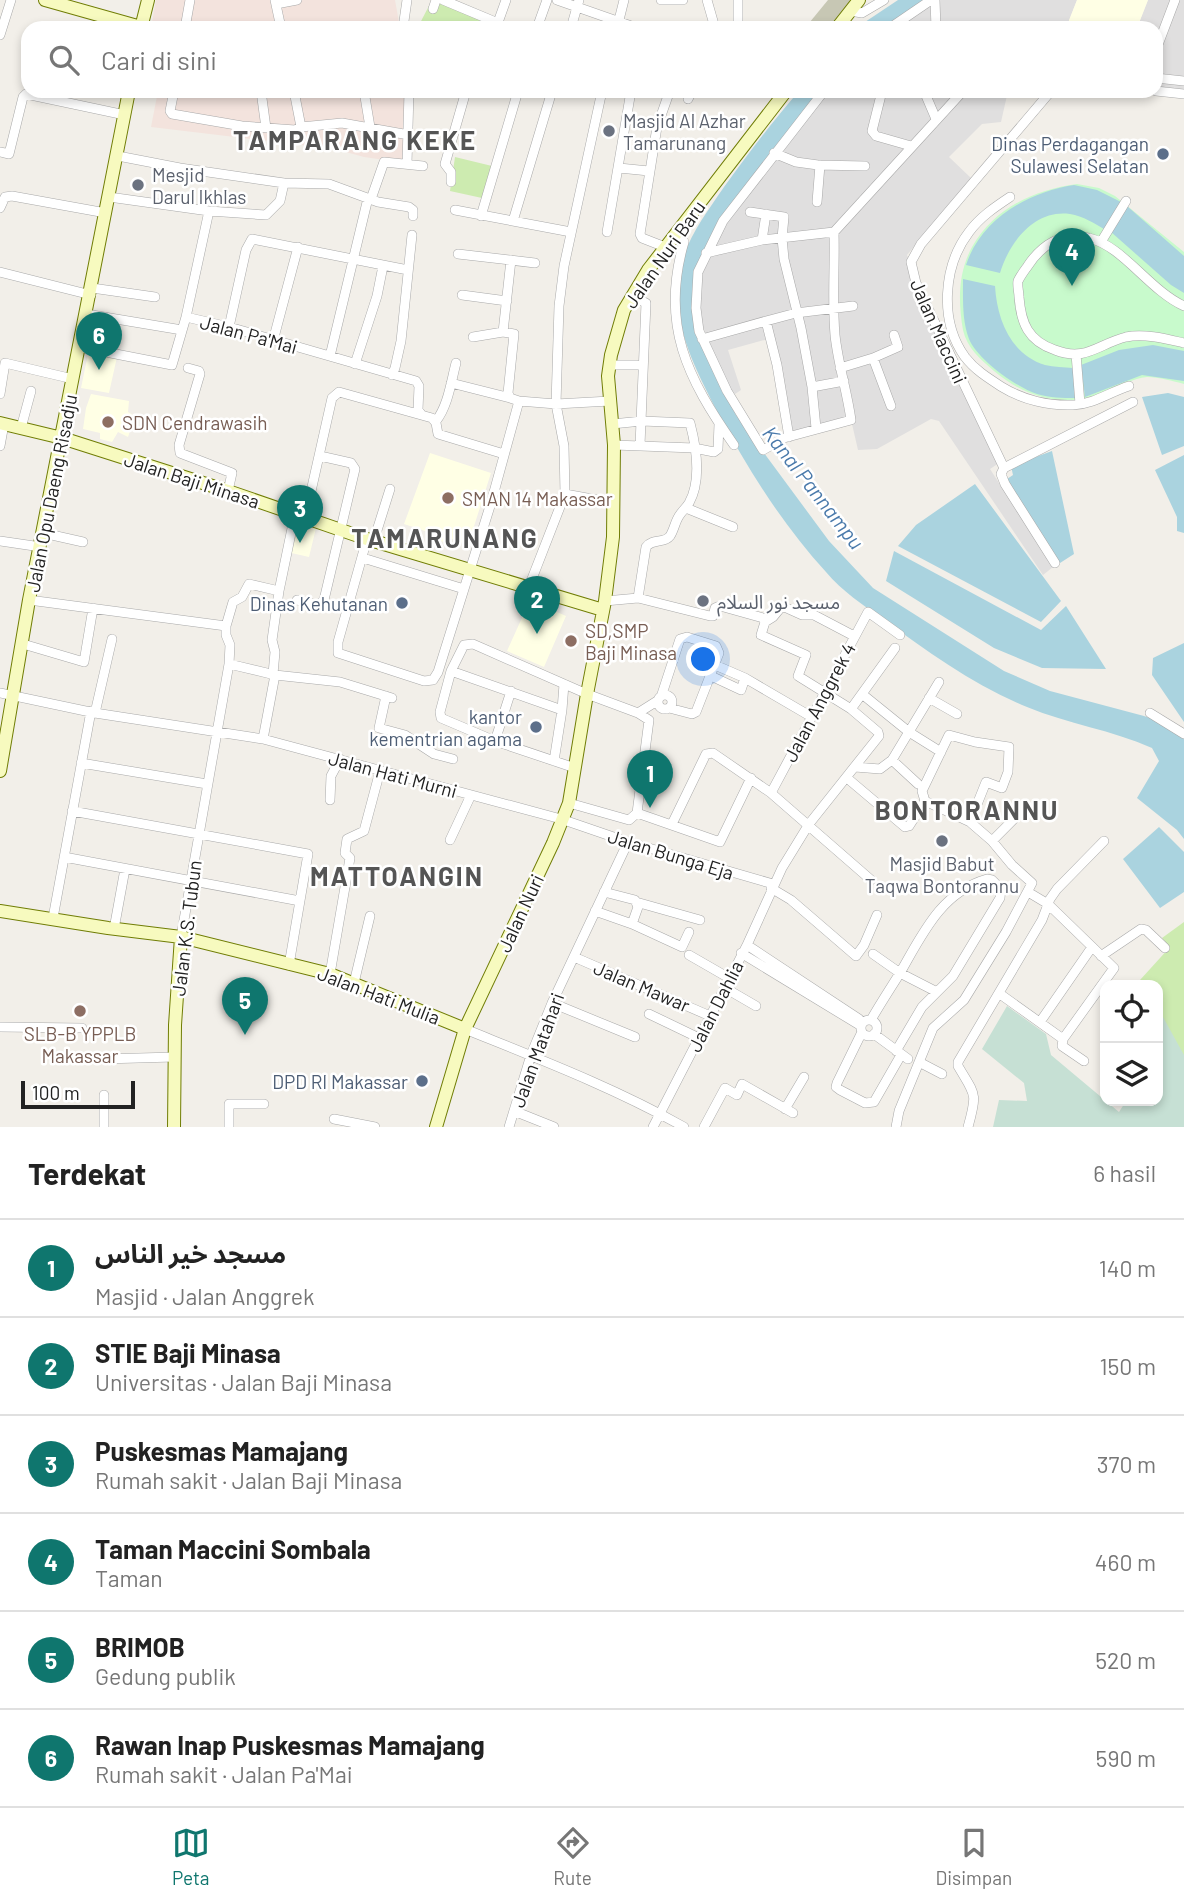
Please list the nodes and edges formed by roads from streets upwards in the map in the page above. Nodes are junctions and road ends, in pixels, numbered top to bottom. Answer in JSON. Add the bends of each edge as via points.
{"nodes":[{"id":1,"x":11,"y":0,"type":"edge"},
{"id":2,"x":45,"y":0,"type":"edge"},
{"id":3,"x":148,"y":0,"type":"edge"},
{"id":4,"x":190,"y":0,"type":"edge"},
{"id":5,"x":297,"y":0,"type":"edge"},
{"id":6,"x":407,"y":0,"type":"edge"},
{"id":7,"x":443,"y":0,"type":"edge"},
{"id":8,"x":506,"y":0,"type":"edge"},
{"id":9,"x":547,"y":0,"type":"edge"},
{"id":10,"x":557,"y":0,"type":"edge"},
{"id":11,"x":624,"y":0,"type":"edge"},
{"id":12,"x":661,"y":0,"type":"edge"},
{"id":13,"x":683,"y":0,"type":"edge"},
{"id":14,"x":707,"y":0,"type":"edge"},
{"id":15,"x":738,"y":0,"type":"edge"},
{"id":16,"x":859,"y":0,"type":"edge"},
{"id":17,"x":884,"y":0,"type":"edge"},
{"id":18,"x":933,"y":0,"type":"edge"},
{"id":19,"x":1175,"y":0,"type":"edge"},
{"id":20,"x":275,"y":2,"type":"edge"},
{"id":21,"x":578,"y":3,"type":"edge"},
{"id":22,"x":86,"y":6,"type":"edge"},
{"id":23,"x":125,"y":21,"type":"edge"},
{"id":24,"x":143,"y":21,"type":"edge"},
{"id":25,"x":186,"y":21,"type":"edge"},
{"id":26,"x":279,"y":21,"type":"edge"},
{"id":27,"x":404,"y":21,"type":"edge"},
{"id":28,"x":488,"y":21,"type":"edge"},
{"id":29,"x":498,"y":21,"type":"edge"},
{"id":30,"x":540,"y":21,"type":"edge"},
{"id":31,"x":573,"y":21,"type":"edge"},
{"id":32,"x":611,"y":21,"type":"edge"},
{"id":33,"x":619,"y":21,"type":"edge"},
{"id":34,"x":713,"y":21,"type":"edge"},
{"id":35,"x":738,"y":21,"type":"edge"},
{"id":36,"x":846,"y":21,"type":"edge"},
{"id":37,"x":847,"y":21,"type":"edge"},
{"id":38,"x":901,"y":21,"type":"edge"},
{"id":39,"x":935,"y":21,"type":"edge"},
{"id":40,"x":1163,"y":32,"type":"edge"},
{"id":41,"x":0,"y":35,"type":"edge"},
{"id":42,"x":1163,"y":79,"type":"edge"},
{"id":43,"x":1184,"y":81,"type":"edge"},
{"id":44,"x":1163,"y":92,"type":"edge"},
{"id":45,"x":1184,"y":94,"type":"edge"},
{"id":46,"x":23,"y":98,"type":"edge"},
{"id":47,"x":45,"y":98,"type":"edge"},
{"id":48,"x":129,"y":98,"type":"edge"},
{"id":49,"x":173,"y":98,"type":"edge"},
{"id":50,"x":262,"y":98,"type":"edge"},
{"id":51,"x":296,"y":98,"type":"edge"},
{"id":52,"x":364,"y":98,"type":"edge"},
{"id":53,"x":409,"y":98,"type":"edge"},
{"id":54,"x":464,"y":98,"type":"edge"},
{"id":55,"x":516,"y":98,"type":"edge"},
{"id":56,"x":550,"y":98,"type":"edge"},
{"id":57,"x":600,"y":98,"type":"edge"},
{"id":58,"x":630,"y":98,"type":"edge"},
{"id":59,"x":666,"y":98,"type":"edge"},
{"id":60,"x":781,"y":98,"type":"edge"},
{"id":61,"x":818,"y":98,"type":"edge"},
{"id":62,"x":880,"y":98,"type":"edge"},
{"id":63,"x":927,"y":98,"type":"edge"},
{"id":64,"x":956,"y":98,"type":"edge"},
{"id":65,"x":1045,"y":98,"type":"edge"},
{"id":66,"x":125,"y":115,"type":"junction"},
{"id":67,"x":936,"y":120,"type":"junction"},
{"id":68,"x":302,"y":127,"type":"junction"},
{"id":69,"x":370,"y":127,"type":"junction"},
{"id":70,"x":266,"y":128,"type":"junction"},
{"id":71,"x":409,"y":135,"type":"junction"},
{"id":72,"x":911,"y":146,"type":"junction"},
{"id":73,"x":0,"y":152,"type":"edge"},
{"id":74,"x":775,"y":153,"type":"junction"},
{"id":75,"x":118,"y":156,"type":"junction"},
{"id":76,"x":407,"y":164,"type":"junction"},
{"id":77,"x":820,"y":165,"type":"junction"},
{"id":78,"x":423,"y":166,"type":"dead end"},
{"id":79,"x":864,"y":166,"type":"dead end"},
{"id":80,"x":619,"y":168,"type":"junction"},
{"id":81,"x":649,"y":171,"type":"junction"},
{"id":82,"x":451,"y":182,"type":"dead end"},
{"id":83,"x":284,"y":183,"type":"junction"},
{"id":84,"x":109,"y":197,"type":"junction"},
{"id":85,"x":1010,"y":197,"type":"dead end"},
{"id":86,"x":370,"y":199,"type":"junction"},
{"id":87,"x":817,"y":202,"type":"dead end"},
{"id":88,"x":1125,"y":202,"type":"dead end"},
{"id":89,"x":0,"y":208,"type":"edge"},
{"id":90,"x":455,"y":210,"type":"dead end"},
{"id":91,"x":209,"y":211,"type":"junction"},
{"id":92,"x":750,"y":212,"type":"dead end"},
{"id":93,"x":106,"y":213,"type":"junction"},
{"id":94,"x":766,"y":214,"type":"junction"},
{"id":95,"x":413,"y":216,"type":"dead end"},
{"id":96,"x":481,"y":216,"type":"junction"},
{"id":97,"x":513,"y":221,"type":"junction"},
{"id":98,"x":571,"y":232,"type":"junction"},
{"id":99,"x":607,"y":232,"type":"dead end"},
{"id":100,"x":834,"y":232,"type":"junction"},
{"id":101,"x":412,"y":236,"type":"dead end"},
{"id":102,"x":782,"y":238,"type":"junction"},
{"id":103,"x":1103,"y":239,"type":"junction"},
{"id":104,"x":762,"y":240,"type":"junction"},
{"id":105,"x":669,"y":242,"type":"junction"},
{"id":106,"x":298,"y":247,"type":"junction"},
{"id":107,"x":706,"y":253,"type":"junction"},
{"id":108,"x":458,"y":254,"type":"dead end"},
{"id":109,"x":353,"y":260,"type":"junction"},
{"id":110,"x":512,"y":260,"type":"junction"},
{"id":111,"x":535,"y":263,"type":"dead end"},
{"id":112,"x":383,"y":266,"type":"junction"},
{"id":113,"x":408,"y":270,"type":"junction"},
{"id":114,"x":0,"y":272,"type":"edge"},
{"id":115,"x":91,"y":292,"type":"junction"},
{"id":116,"x":462,"y":295,"type":"dead end"},
{"id":117,"x":631,"y":296,"type":"junction"},
{"id":118,"x":155,"y":297,"type":"dead end"},
{"id":119,"x":507,"y":300,"type":"junction"},
{"id":120,"x":853,"y":306,"type":"dead end"},
{"id":121,"x":1184,"y":306,"type":"edge"},
{"id":122,"x":834,"y":309,"type":"junction"},
{"id":123,"x":796,"y":313,"type":"junction"},
{"id":124,"x":86,"y":314,"type":"junction"},
{"id":125,"x":186,"y":317,"type":"junction"},
{"id":126,"x":766,"y":321,"type":"junction"},
{"id":127,"x":229,"y":327,"type":"junction"},
{"id":128,"x":182,"y":330,"type":"junction"},
{"id":129,"x":503,"y":332,"type":"junction"},
{"id":130,"x":894,"y":335,"type":"dead end"},
{"id":131,"x":474,"y":337,"type":"dead end"},
{"id":132,"x":702,"y":340,"type":"junction"},
{"id":133,"x":273,"y":341,"type":"junction"},
{"id":134,"x":1184,"y":343,"type":"edge"},
{"id":135,"x":80,"y":347,"type":"junction"},
{"id":136,"x":330,"y":356,"type":"junction"},
{"id":137,"x":873,"y":358,"type":"junction"},
{"id":138,"x":1076,"y":359,"type":"junction"},
{"id":139,"x":456,"y":363,"type":"dead end"},
{"id":140,"x":355,"y":364,"type":"junction"},
{"id":141,"x":610,"y":365,"type":"junction"},
{"id":142,"x":637,"y":365,"type":"dead end"},
{"id":143,"x":188,"y":368,"type":"dead end"},
{"id":144,"x":840,"y":368,"type":"junction"},
{"id":145,"x":392,"y":375,"type":"junction"},
{"id":146,"x":74,"y":379,"type":"junction"},
{"id":147,"x":844,"y":381,"type":"junction"},
{"id":148,"x":451,"y":383,"type":"junction"},
{"id":149,"x":1129,"y":386,"type":"dead end"},
{"id":150,"x":812,"y":387,"type":"junction"},
{"id":151,"x":31,"y":391,"type":"dead end"},
{"id":152,"x":0,"y":394,"type":"edge"},
{"id":153,"x":514,"y":400,"type":"junction"},
{"id":154,"x":610,"y":401,"type":"junction"},
{"id":155,"x":1080,"y":402,"type":"junction"},
{"id":156,"x":1133,"y":402,"type":"dead end"},
{"id":157,"x":556,"y":404,"type":"junction"},
{"id":158,"x":891,"y":406,"type":"dead end"},
{"id":159,"x":422,"y":415,"type":"junction"},
{"id":160,"x":436,"y":421,"type":"junction"},
{"id":161,"x":642,"y":421,"type":"junction"},
{"id":162,"x":2,"y":424,"type":"edge"},
{"id":163,"x":612,"y":424,"type":"junction"},
{"id":164,"x":719,"y":424,"type":"junction"},
{"id":165,"x":21,"y":428,"type":"junction"},
{"id":166,"x":816,"y":428,"type":"junction"},
{"id":167,"x":789,"y":437,"type":"junction"},
{"id":168,"x":62,"y":438,"type":"junction"},
{"id":169,"x":614,"y":445,"type":"junction"},
{"id":170,"x":640,"y":445,"type":"junction"},
{"id":171,"x":734,"y":445,"type":"dead end"},
{"id":172,"x":0,"y":446,"type":"edge"},
{"id":173,"x":694,"y":448,"type":"junction"},
{"id":174,"x":505,"y":454,"type":"junction"},
{"id":175,"x":320,"y":456,"type":"junction"},
{"id":176,"x":1004,"y":468,"type":"junction"},
{"id":177,"x":390,"y":489,"type":"dead end"},
{"id":178,"x":228,"y":491,"type":"junction"},
{"id":179,"x":565,"y":494,"type":"junction"},
{"id":180,"x":614,"y":503,"type":"junction"},
{"id":181,"x":685,"y":508,"type":"junction"},
{"id":182,"x":300,"y":516,"type":"junction"},
{"id":183,"x":733,"y":527,"type":"dead end"},
{"id":184,"x":342,"y":530,"type":"junction"},
{"id":185,"x":42,"y":540,"type":"junction"},
{"id":186,"x":370,"y":540,"type":"junction"},
{"id":187,"x":0,"y":541,"type":"edge"},
{"id":188,"x":83,"y":542,"type":"dead end"},
{"id":189,"x":363,"y":558,"type":"junction"},
{"id":190,"x":1055,"y":563,"type":"dead end"},
{"id":191,"x":470,"y":571,"type":"junction"},
{"id":192,"x":464,"y":589,"type":"junction"},
{"id":193,"x":528,"y":589,"type":"junction"},
{"id":194,"x":279,"y":591,"type":"junction"},
{"id":195,"x":638,"y":598,"type":"junction"},
{"id":196,"x":29,"y":600,"type":"junction"},
{"id":197,"x":297,"y":600,"type":"dead end"},
{"id":198,"x":604,"y":606,"type":"junction"},
{"id":199,"x":93,"y":608,"type":"junction"},
{"id":200,"x":765,"y":622,"type":"junction"},
{"id":201,"x":226,"y":626,"type":"junction"},
{"id":202,"x":900,"y":635,"type":"dead end"},
{"id":203,"x":854,"y":636,"type":"junction"},
{"id":204,"x":112,"y":639,"type":"dead end"},
{"id":205,"x":23,"y":644,"type":"junction"},
{"id":206,"x":895,"y":648,"type":"dead end"},
{"id":207,"x":229,"y":664,"type":"junction"},
{"id":208,"x":715,"y":665,"type":"junction"},
{"id":209,"x":452,"y":671,"type":"junction"},
{"id":210,"x":274,"y":675,"type":"junction"},
{"id":211,"x":711,"y":676,"type":"junction"},
{"id":212,"x":745,"y":678,"type":"junction"},
{"id":213,"x":939,"y":682,"type":"dead end"},
{"id":214,"x":564,"y":684,"type":"junction"},
{"id":215,"x":511,"y":691,"type":"junction"},
{"id":216,"x":824,"y":692,"type":"junction"},
{"id":217,"x":0,"y":694,"type":"edge"},
{"id":218,"x":587,"y":694,"type":"junction"},
{"id":219,"x":862,"y":694,"type":"junction"},
{"id":220,"x":14,"y":698,"type":"junction"},
{"id":221,"x":929,"y":698,"type":"junction"},
{"id":222,"x":666,"y":701,"type":"junction"},
{"id":223,"x":851,"y":709,"type":"junction"},
{"id":224,"x":562,"y":710,"type":"junction"},
{"id":225,"x":93,"y":712,"type":"junction"},
{"id":226,"x":638,"y":713,"type":"junction"},
{"id":227,"x":1150,"y":713,"type":"dead end"},
{"id":228,"x":957,"y":714,"type":"dead end"},
{"id":229,"x":810,"y":716,"type":"junction"},
{"id":230,"x":649,"y":720,"type":"junction"},
{"id":231,"x":216,"y":730,"type":"junction"},
{"id":232,"x":909,"y":732,"type":"junction"},
{"id":233,"x":1184,"y":734,"type":"edge"},
{"id":234,"x":263,"y":739,"type":"junction"},
{"id":235,"x":495,"y":741,"type":"junction"},
{"id":236,"x":941,"y":752,"type":"junction"},
{"id":237,"x":340,"y":759,"type":"junction"},
{"id":238,"x":453,"y":759,"type":"dead end"},
{"id":239,"x":892,"y":760,"type":"junction"},
{"id":240,"x":554,"y":761,"type":"junction"},
{"id":241,"x":81,"y":764,"type":"junction"},
{"id":242,"x":855,"y":767,"type":"junction"},
{"id":243,"x":575,"y":768,"type":"junction"},
{"id":244,"x":0,"y":771,"type":"edge"},
{"id":245,"x":380,"y":771,"type":"junction"},
{"id":246,"x":751,"y":778,"type":"junction"},
{"id":247,"x":847,"y":778,"type":"junction"},
{"id":248,"x":207,"y":784,"type":"junction"},
{"id":249,"x":918,"y":784,"type":"dead end"},
{"id":250,"x":771,"y":793,"type":"junction"},
{"id":251,"x":471,"y":795,"type":"junction"},
{"id":252,"x":330,"y":800,"type":"dead end"},
{"id":253,"x":925,"y":801,"type":"junction"},
{"id":254,"x":569,"y":803,"type":"junction"},
{"id":255,"x":72,"y":811,"type":"junction"},
{"id":256,"x":637,"y":813,"type":"junction"},
{"id":257,"x":1015,"y":818,"type":"dead end"},
{"id":258,"x":565,"y":820,"type":"junction"},
{"id":259,"x":970,"y":822,"type":"junction"},
{"id":260,"x":672,"y":824,"type":"junction"},
{"id":261,"x":809,"y":824,"type":"junction"},
{"id":262,"x":199,"y":833,"type":"junction"},
{"id":263,"x":450,"y":840,"type":"dead end"},
{"id":264,"x":1104,"y":841,"type":"dead end"},
{"id":265,"x":628,"y":842,"type":"junction"},
{"id":266,"x":994,"y":844,"type":"junction"},
{"id":267,"x":64,"y":857,"type":"junction"},
{"id":268,"x":125,"y":869,"type":"junction"},
{"id":269,"x":191,"y":880,"type":"junction"},
{"id":270,"x":871,"y":880,"type":"dead end"},
{"id":271,"x":772,"y":886,"type":"junction"},
{"id":272,"x":1030,"y":888,"type":"junction"},
{"id":273,"x":604,"y":892,"type":"junction"},
{"id":274,"x":300,"y":901,"type":"junction"},
{"id":275,"x":636,"y":902,"type":"junction"},
{"id":276,"x":1048,"y":904,"type":"junction"},
{"id":277,"x":0,"y":911,"type":"edge"},
{"id":278,"x":595,"y":911,"type":"junction"},
{"id":279,"x":877,"y":915,"type":"dead end"},
{"id":280,"x":370,"y":916,"type":"dead end"},
{"id":281,"x":53,"y":918,"type":"junction"},
{"id":282,"x":700,"y":919,"type":"dead end"},
{"id":283,"x":632,"y":924,"type":"junction"},
{"id":284,"x":114,"y":929,"type":"junction"},
{"id":285,"x":689,"y":932,"type":"dead end"},
{"id":286,"x":181,"y":937,"type":"junction"},
{"id":287,"x":1092,"y":947,"type":"junction"},
{"id":288,"x":1165,"y":948,"type":"dead end"},
{"id":289,"x":744,"y":949,"type":"junction"},
{"id":290,"x":873,"y":954,"type":"dead end"},
{"id":291,"x":689,"y":956,"type":"dead end"},
{"id":292,"x":1101,"y":956,"type":"junction"},
{"id":293,"x":574,"y":957,"type":"junction"},
{"id":294,"x":289,"y":965,"type":"junction"},
{"id":295,"x":900,"y":973,"type":"junction"},
{"id":296,"x":330,"y":974,"type":"junction"},
{"id":297,"x":729,"y":978,"type":"junction"},
{"id":298,"x":354,"y":983,"type":"junction"},
{"id":299,"x":725,"y":988,"type":"junction"},
{"id":300,"x":937,"y":992,"type":"junction"},
{"id":301,"x":1000,"y":994,"type":"junction"},
{"id":302,"x":552,"y":1003,"type":"junction"},
{"id":303,"x":756,"y":1006,"type":"dead end"},
{"id":304,"x":649,"y":1014,"type":"dead end"},
{"id":305,"x":710,"y":1016,"type":"junction"},
{"id":306,"x":1040,"y":1022,"type":"junction"},
{"id":307,"x":865,"y":1025,"type":"junction"},
{"id":308,"x":0,"y":1027,"type":"edge"},
{"id":309,"x":82,"y":1028,"type":"dead end"},
{"id":310,"x":465,"y":1028,"type":"junction"},
{"id":311,"x":635,"y":1037,"type":"dead end"},
{"id":312,"x":699,"y":1038,"type":"junction"},
{"id":313,"x":1063,"y":1039,"type":"junction"},
{"id":314,"x":531,"y":1055,"type":"junction"},
{"id":315,"x":902,"y":1055,"type":"junction"},
{"id":316,"x":174,"y":1057,"type":"junction"},
{"id":317,"x":103,"y":1059,"type":"dead end"},
{"id":318,"x":1084,"y":1061,"type":"dead end"},
{"id":319,"x":919,"y":1062,"type":"junction"},
{"id":320,"x":942,"y":1074,"type":"dead end"},
{"id":321,"x":804,"y":1077,"type":"dead end"},
{"id":322,"x":104,"y":1095,"type":"dead end"},
{"id":323,"x":264,"y":1104,"type":"dead end"},
{"id":324,"x":514,"y":1111,"type":"junction"},
{"id":325,"x":660,"y":1114,"type":"junction"},
{"id":326,"x":334,"y":1119,"type":"dead end"},
{"id":327,"x":104,"y":1127,"type":"edge"},
{"id":328,"x":174,"y":1127,"type":"edge"},
{"id":329,"x":229,"y":1127,"type":"edge"},
{"id":330,"x":374,"y":1127,"type":"edge"},
{"id":331,"x":436,"y":1127,"type":"edge"},
{"id":332,"x":509,"y":1127,"type":"edge"},
{"id":333,"x":554,"y":1127,"type":"edge"},
{"id":334,"x":653,"y":1127,"type":"edge"},
{"id":335,"x":684,"y":1127,"type":"edge"},
{"id":336,"x":704,"y":1127,"type":"edge"},
{"id":337,"x":896,"y":1127,"type":"edge"},
{"id":338,"x":968,"y":1127,"type":"edge"}],
"edges":[{"from":1,"to":41,"type":"street"},
{"from":2,"to":22,"type":"street"},
{"from":3,"to":24,"type":"street"},
{"from":4,"to":25,"type":"street"},
{"from":5,"to":20,"type":"street"},
{"from":6,"to":27,"type":"street"},
{"from":7,"to":28,"type":"street"},
{"from":8,"to":29,"type":"street"},
{"from":9,"to":30,"type":"street"},
{"from":10,"to":21,"type":"street"},
{"from":11,"to":33,"type":"street"},
{"from":12,"to":13,"type":"street"},
{"from":14,"to":34,"type":"street"},
{"from":15,"to":35,"type":"street"},
{"from":16,"to":36,"type":"street"},
{"from":17,"to":37,"type":"street"},
{"from":18,"to":38,"type":"street"},
{"from":18,"to":39,"type":"street"},
{"from":19,"to":40,"type":"street"},
{"from":20,"to":26,"type":"street"},
{"from":21,"to":31,"type":"street"},
{"from":21,"to":32,"type":"street"},
{"from":22,"to":23,"type":"street"},
{"from":42,"to":43,"type":"street"},
{"from":44,"to":45,"type":"street"},
{"from":46,"to":73,"type":"street","via":[[9,154]]},
{"from":47,"to":66,"type":"street"},
{"from":48,"to":66,"type":"street","name":"Jalan Opu Daeng Risadju"},
{"from":49,"to":70,"type":"street","via":[[172,114]]},
{"from":50,"to":70,"type":"street"},
{"from":51,"to":68,"type":"street"},
{"from":52,"to":69,"type":"street"},
{"from":53,"to":71,"type":"street"},
{"from":54,"to":82,"type":"street","via":[[445,164]]},
{"from":55,"to":96,"type":"street"},
{"from":56,"to":97,"type":"street"},
{"from":57,"to":98,"type":"street"},
{"from":58,"to":80,"type":"street"},
{"from":59,"to":81,"type":"street"},
{"from":60,"to":105,"type":"street","name":"Jalan Nuri Baru","via":[[754,139],[726,167]]},
{"from":61,"to":74,"type":"street"},
{"from":62,"to":72,"type":"street","via":[[872,131]]},
{"from":63,"to":67,"type":"street"},
{"from":64,"to":67,"type":"street"},
{"from":65,"to":176,"type":"street","name":"Jalan Maccini","via":[[921,244],[911,262],[920,292]]},
{"from":66,"to":75,"type":"street","name":"Jalan Opu Daeng Risadju"},
{"from":67,"to":72,"type":"street"},
{"from":68,"to":69,"type":"street","via":[[342,123]]},
{"from":68,"to":70,"type":"street"},
{"from":69,"to":71,"type":"street"},
{"from":71,"to":76,"type":"street"},
{"from":72,"to":100,"type":"street"},
{"from":74,"to":77,"type":"street"},
{"from":74,"to":107,"type":"street","via":[[723,221]]},
{"from":75,"to":83,"type":"street"},
{"from":75,"to":84,"type":"street","name":"Jalan Opu Daeng Risadju"},
{"from":76,"to":78,"type":"street"},
{"from":76,"to":86,"type":"street","via":[[384,162]]},
{"from":77,"to":79,"type":"street"},
{"from":77,"to":87,"type":"street"},
{"from":80,"to":81,"type":"street"},
{"from":80,"to":99,"type":"street"},
{"from":81,"to":105,"type":"street","via":[[640,237]]},
{"from":83,"to":86,"type":"street","via":[[329,184]]},
{"from":83,"to":91,"type":"street","via":[[280,201],[269,215]]},
{"from":84,"to":91,"type":"street"},
{"from":84,"to":93,"type":"street","name":"Jalan Opu Daeng Risadju"},
{"from":85,"to":155,"type":"street","via":[[974,226],[955,257],[948,296],[954,335],[977,370],[1008,390],[1046,403]]},
{"from":86,"to":95,"type":"street","via":[[412,208]]},
{"from":86,"to":109,"type":"street"},
{"from":88,"to":103,"type":"street"},
{"from":89,"to":93,"type":"street","via":[[5,197],[12,196]]},
{"from":90,"to":96,"type":"street"},
{"from":91,"to":125,"type":"street"},
{"from":92,"to":94,"type":"street"},
{"from":93,"to":115,"type":"street","name":"Jalan Opu Daeng Risadju"},
{"from":94,"to":102,"type":"street","via":[[784,217]]},
{"from":94,"to":104,"type":"street"},
{"from":96,"to":97,"type":"street"},
{"from":97,"to":98,"type":"street"},
{"from":98,"to":157,"type":"street","via":[[559,306]]},
{"from":100,"to":102,"type":"street"},
{"from":100,"to":122,"type":"street"},
{"from":101,"to":113,"type":"street"},
{"from":102,"to":104,"type":"street"},
{"from":102,"to":123,"type":"street"},
{"from":103,"to":121,"type":"street","via":[[1146,281]]},
{"from":103,"to":138,"type":"street","via":[[1073,236],[1047,243],[1018,282],[1021,318],[1031,335]]},
{"from":104,"to":107,"type":"street"},
{"from":105,"to":117,"type":"street","name":"Jalan Nuri Baru"},
{"from":105,"to":164,"type":"street","via":[[684,242],[673,299],[679,337]]},
{"from":106,"to":109,"type":"street"},
{"from":106,"to":127,"type":"street","via":[[252,239]]},
{"from":106,"to":133,"type":"street"},
{"from":107,"to":132,"type":"street","via":[[695,293]]},
{"from":108,"to":110,"type":"street"},
{"from":109,"to":112,"type":"street"},
{"from":109,"to":136,"type":"street"},
{"from":110,"to":111,"type":"street"},
{"from":110,"to":119,"type":"street"},
{"from":112,"to":113,"type":"street"},
{"from":112,"to":140,"type":"street"},
{"from":113,"to":145,"type":"street","via":[[401,341]]},
{"from":114,"to":115,"type":"street"},
{"from":115,"to":118,"type":"street"},
{"from":115,"to":124,"type":"street","name":"Jalan Opu Daeng Risadju"},
{"from":116,"to":119,"type":"street"},
{"from":117,"to":141,"type":"street","name":"Jalan Nuri Baru"},
{"from":117,"to":161,"type":"street","via":[[646,303]]},
{"from":119,"to":129,"type":"street"},
{"from":120,"to":122,"type":"street"},
{"from":122,"to":123,"type":"street"},
{"from":122,"to":144,"type":"street"},
{"from":123,"to":126,"type":"street"},
{"from":123,"to":150,"type":"street"},
{"from":124,"to":128,"type":"street"},
{"from":124,"to":135,"type":"street","name":"Jalan Opu Daeng Risadju"},
{"from":125,"to":127,"type":"street","name":"Jalan Pa'Mai"},
{"from":125,"to":128,"type":"street","name":"Jalan Pa'Mai"},
{"from":126,"to":132,"type":"street"},
{"from":126,"to":167,"type":"street"},
{"from":127,"to":133,"type":"street","name":"Jalan Pa'Mai"},
{"from":128,"to":135,"type":"street","name":"Jalan Pa'Mai","via":[[172,365]]},
{"from":129,"to":131,"type":"street"},
{"from":129,"to":153,"type":"street","via":[[514,334],[508,393]]},
{"from":130,"to":137,"type":"street","via":[[898,347]]},
{"from":132,"to":167,"type":"street","via":[[763,450]]},
{"from":133,"to":136,"type":"street","name":"Jalan Pa'Mai"},
{"from":134,"to":138,"type":"street","via":[[1126,337]]},
{"from":135,"to":146,"type":"street","name":"Jalan Opu Daeng Risadju"},
{"from":136,"to":140,"type":"street","name":"Jalan Pa'Mai"},
{"from":137,"to":144,"type":"street"},
{"from":137,"to":158,"type":"street"},
{"from":138,"to":155,"type":"street"},
{"from":139,"to":148,"type":"street"},
{"from":140,"to":145,"type":"street","name":"Jalan Pa'Mai"},
{"from":141,"to":142,"type":"street"},
{"from":141,"to":154,"type":"street","name":"Jalan Nuri Baru"},
{"from":143,"to":178,"type":"street","via":[[200,374],[180,453],[232,473]]},
{"from":144,"to":147,"type":"street"},
{"from":145,"to":159,"type":"street","name":"Jalan Pa'Mai","via":[[419,383],[417,405]]},
{"from":146,"to":152,"type":"street","via":[[5,363]]},
{"from":146,"to":168,"type":"street","name":"Jalan Opu Daeng Risadju"},
{"from":147,"to":150,"type":"street"},
{"from":147,"to":166,"type":"street","via":[[850,422]]},
{"from":148,"to":153,"type":"street"},
{"from":148,"to":160,"type":"street"},
{"from":149,"to":155,"type":"street"},
{"from":150,"to":166,"type":"street"},
{"from":151,"to":165,"type":"street"},
{"from":153,"to":157,"type":"street"},
{"from":153,"to":174,"type":"street"},
{"from":154,"to":157,"type":"street"},
{"from":154,"to":163,"type":"street","name":"Jalan Nuri Baru"},
{"from":156,"to":176,"type":"street"},
{"from":157,"to":179,"type":"street","via":[[564,446]]},
{"from":159,"to":160,"type":"street"},
{"from":159,"to":175,"type":"street","via":[[339,392],[332,398]]},
{"from":160,"to":174,"type":"street","via":[[438,434]]},
{"from":161,"to":163,"type":"street"},
{"from":161,"to":170,"type":"street"},
{"from":161,"to":173,"type":"street","via":[[690,423]]},
{"from":162,"to":165,"type":"street","name":"Jalan Baji Minasa"},
{"from":162,"to":172,"type":"street"},
{"from":163,"to":169,"type":"street","name":"Jalan Nuri Baru"},
{"from":164,"to":171,"type":"street"},
{"from":164,"to":173,"type":"street","via":[[717,450]]},
{"from":165,"to":168,"type":"street","name":"Jalan Baji Minasa"},
{"from":166,"to":167,"type":"street"},
{"from":168,"to":178,"type":"street","name":"Jalan Baji Minasa"},
{"from":168,"to":185,"type":"street","name":"Jalan Opu Daeng Risadju"},
{"from":169,"to":170,"type":"street"},
{"from":169,"to":180,"type":"street","name":"Jalan Nuri Baru"},
{"from":170,"to":173,"type":"street"},
{"from":173,"to":181,"type":"street","via":[[697,469],[693,495]]},
{"from":174,"to":191,"type":"street"},
{"from":175,"to":182,"type":"street"},
{"from":175,"to":184,"type":"street","via":[[355,467]]},
{"from":176,"to":190,"type":"street","via":[[1005,484]]},
{"from":177,"to":186,"type":"street"},
{"from":178,"to":182,"type":"street","name":"Jalan Baji Minasa"},
{"from":179,"to":180,"type":"street"},
{"from":179,"to":193,"type":"street"},
{"from":180,"to":198,"type":"street","name":"Jalan Nuri Baru"},
{"from":181,"to":183,"type":"street"},
{"from":181,"to":195,"type":"street","via":[[668,538],[646,547]]},
{"from":182,"to":184,"type":"street","name":"Jalan Baji Minasa"},
{"from":182,"to":194,"type":"street"},
{"from":184,"to":186,"type":"street","name":"Jalan Baji Minasa"},
{"from":184,"to":197,"type":"street","via":[[324,600],[318,605]]},
{"from":185,"to":187,"type":"street"},
{"from":185,"to":188,"type":"street"},
{"from":185,"to":196,"type":"street","name":"Jalan Opu Daeng Risadju"},
{"from":186,"to":189,"type":"street"},
{"from":186,"to":191,"type":"street","name":"Jalan Baji Minasa"},
{"from":189,"to":192,"type":"street"},
{"from":189,"to":192,"type":"street","via":[[338,653],[424,681],[433,680],[438,672]]},
{"from":191,"to":192,"type":"street"},
{"from":191,"to":193,"type":"street","name":"Jalan Baji Minasa"},
{"from":193,"to":198,"type":"street","name":"Jalan Baji Minasa"},
{"from":194,"to":201,"type":"street","via":[[249,584],[233,602]]},
{"from":194,"to":210,"type":"street","via":[[272,640]]},
{"from":195,"to":198,"type":"street"},
{"from":195,"to":200,"type":"street","via":[[710,616],[722,606],[759,616]]},
{"from":196,"to":199,"type":"street"},
{"from":196,"to":205,"type":"street","name":"Jalan Opu Daeng Risadju"},
{"from":198,"to":218,"type":"street","name":"Jalan Nuri Baru"},
{"from":199,"to":201,"type":"street"},
{"from":199,"to":205,"type":"street","via":[[85,662]]},
{"from":200,"to":203,"type":"street","via":[[782,606],[814,615]]},
{"from":200,"to":216,"type":"street","via":[[761,635],[804,653],[798,676]]},
{"from":201,"to":207,"type":"street","name":"Jalan K.S. Tubun"},
{"from":202,"to":203,"type":"street","name":"Jalan Anggrek 4","via":[[868,612]]},
{"from":203,"to":216,"type":"street","name":"Jalan Anggrek 4"},
{"from":204,"to":225,"type":"street"},
{"from":205,"to":220,"type":"street","name":"Jalan Opu Daeng Risadju"},
{"from":206,"to":219,"type":"street"},
{"from":207,"to":210,"type":"street"},
{"from":207,"to":231,"type":"street","name":"Jalan K.S. Tubun"},
{"from":208,"to":211,"type":"street"},
{"from":208,"to":212,"type":"street"},
{"from":208,"to":222,"type":"street","via":[[718,647],[680,639]]},
{"from":209,"to":214,"type":"street","via":[[467,643]]},
{"from":209,"to":215,"type":"street"},
{"from":209,"to":235,"type":"street","via":[[441,718]]},
{"from":210,"to":234,"type":"street"},
{"from":210,"to":238,"type":"street","via":[[340,682],[389,697],[374,727],[405,735],[434,754]]},
{"from":211,"to":212,"type":"street","via":[[741,690]]},
{"from":211,"to":222,"type":"street","via":[[695,713]]},
{"from":212,"to":229,"type":"street"},
{"from":213,"to":221,"type":"street"},
{"from":214,"to":218,"type":"street"},
{"from":214,"to":224,"type":"street"},
{"from":215,"to":224,"type":"street"},
{"from":215,"to":235,"type":"street"},
{"from":216,"to":223,"type":"street"},
{"from":216,"to":229,"type":"street","name":"Jalan Anggrek 4"},
{"from":217,"to":220,"type":"street","name":"Jalan Hati Murni"},
{"from":218,"to":226,"type":"street"},
{"from":218,"to":243,"type":"street","name":"Jalan Nuri"},
{"from":219,"to":223,"type":"street"},
{"from":219,"to":232,"type":"street"},
{"from":220,"to":225,"type":"street","name":"Jalan Hati Murni"},
{"from":220,"to":244,"type":"street","name":"Jalan Opu Daeng Risadju"},
{"from":221,"to":228,"type":"street"},
{"from":221,"to":232,"type":"street"},
{"from":222,"to":226,"type":"street"},
{"from":222,"to":230,"type":"street"},
{"from":223,"to":242,"type":"street","name":"Jalan Dahlia","via":[[880,733]]},
{"from":224,"to":240,"type":"street"},
{"from":225,"to":231,"type":"street","name":"Jalan Hati Murni"},
{"from":225,"to":241,"type":"street"},
{"from":226,"to":230,"type":"street"},
{"from":227,"to":233,"type":"street"},
{"from":229,"to":250,"type":"street","name":"Jalan Anggrek 4"},
{"from":230,"to":256,"type":"street"},
{"from":231,"to":234,"type":"street","name":"Jalan Hati Murni"},
{"from":231,"to":248,"type":"street","name":"Jalan K.S. Tubun"},
{"from":232,"to":236,"type":"street"},
{"from":232,"to":239,"type":"street"},
{"from":234,"to":237,"type":"street","name":"Jalan Hati Murni"},
{"from":235,"to":240,"type":"street"},
{"from":236,"to":253,"type":"street","via":[[922,791]]},
{"from":236,"to":259,"type":"street","via":[[949,735],[1009,747],[1003,788],[986,782]]},
{"from":237,"to":245,"type":"street","name":"Jalan Hati Murni"},
{"from":237,"to":252,"type":"street","via":[[331,776]]},
{"from":239,"to":242,"type":"street","via":[[876,769]]},
{"from":239,"to":249,"type":"street"},
{"from":240,"to":243,"type":"street"},
{"from":241,"to":248,"type":"street"},
{"from":241,"to":255,"type":"street"},
{"from":242,"to":247,"type":"street","name":"Jalan Dahlia"},
{"from":243,"to":254,"type":"street","name":"Jalan Nuri"},
{"from":245,"to":251,"type":"street","name":"Jalan Hati Murni"},
{"from":245,"to":296,"type":"street","via":[[364,831],[347,839],[349,858]]},
{"from":246,"to":250,"type":"street"},
{"from":246,"to":260,"type":"street","via":[[720,842]]},
{"from":246,"to":260,"type":"street","via":[[709,752]]},
{"from":247,"to":253,"type":"street","via":[[907,827]]},
{"from":247,"to":261,"type":"street","name":"Jalan Dahlia"},
{"from":248,"to":262,"type":"street","name":"Jalan K.S. Tubun"},
{"from":250,"to":261,"type":"street"},
{"from":251,"to":258,"type":"street","name":"Jalan Hati Murni"},
{"from":251,"to":263,"type":"street"},
{"from":253,"to":259,"type":"street"},
{"from":254,"to":256,"type":"street","via":[[628,820]]},
{"from":254,"to":258,"type":"street","name":"Jalan Nuri"},
{"from":255,"to":262,"type":"street"},
{"from":255,"to":267,"type":"street"},
{"from":256,"to":260,"type":"street"},
{"from":257,"to":266,"type":"street"},
{"from":258,"to":265,"type":"street","name":"Jalan Bunga Eja"},
{"from":258,"to":310,"type":"street","name":"Jalan Nuri"},
{"from":259,"to":266,"type":"street"},
{"from":261,"to":270,"type":"street"},
{"from":261,"to":271,"type":"street","name":"Jalan Dahlia"},
{"from":262,"to":269,"type":"street","name":"Jalan K.S. Tubun"},
{"from":262,"to":274,"type":"street","via":[[308,854]]},
{"from":264,"to":276,"type":"street"},
{"from":265,"to":271,"type":"street","name":"Jalan Bunga Eja"},
{"from":265,"to":273,"type":"street","name":"Jalan Matahari"},
{"from":266,"to":272,"type":"street"},
{"from":267,"to":268,"type":"street"},
{"from":267,"to":281,"type":"street"},
{"from":268,"to":269,"type":"street"},
{"from":268,"to":284,"type":"street"},
{"from":269,"to":274,"type":"street"},
{"from":269,"to":286,"type":"street","name":"Jalan K.S. Tubun"},
{"from":271,"to":279,"type":"street","name":"Jalan Bunga Eja","via":[[856,956]]},
{"from":271,"to":289,"type":"street","name":"Jalan Dahlia"},
{"from":272,"to":276,"type":"street"},
{"from":272,"to":319,"type":"street","via":[[964,1000],[933,1028]]},
{"from":273,"to":275,"type":"street"},
{"from":273,"to":278,"type":"street","name":"Jalan Matahari"},
{"from":274,"to":294,"type":"street"},
{"from":275,"to":282,"type":"street"},
{"from":275,"to":283,"type":"street"},
{"from":276,"to":287,"type":"street"},
{"from":276,"to":301,"type":"street"},
{"from":277,"to":281,"type":"street","name":"Jalan Hati Mulia"},
{"from":278,"to":283,"type":"street"},
{"from":278,"to":293,"type":"street","name":"Jalan Matahari"},
{"from":280,"to":298,"type":"street"},
{"from":281,"to":284,"type":"street","name":"Jalan Hati Mulia"},
{"from":283,"to":285,"type":"street","via":[[682,947]]},
{"from":284,"to":286,"type":"street","name":"Jalan Hati Mulia"},
{"from":286,"to":294,"type":"street","name":"Jalan Hati Mulia"},
{"from":286,"to":316,"type":"street","name":"Jalan K.S. Tubun"},
{"from":287,"to":292,"type":"street"},
{"from":287,"to":306,"type":"street"},
{"from":288,"to":292,"type":"street","via":[[1141,929]]},
{"from":289,"to":297,"type":"street","name":"Jalan Dahlia"},
{"from":289,"to":307,"type":"street"},
{"from":290,"to":295,"type":"street"},
{"from":291,"to":297,"type":"street"},
{"from":292,"to":313,"type":"street","via":[[1113,971]]},
{"from":293,"to":302,"type":"street","name":"Jalan Matahari"},
{"from":293,"to":305,"type":"street","name":"Jalan Mawar"},
{"from":294,"to":296,"type":"street","name":"Jalan Hati Mulia"},
{"from":295,"to":300,"type":"street"},
{"from":295,"to":300,"type":"street","via":[[947,902],[972,884],[992,880],[1001,889],[1000,898],[953,976]]},
{"from":295,"to":307,"type":"street"},
{"from":296,"to":298,"type":"street","name":"Jalan Hati Mulia"},
{"from":297,"to":299,"type":"street","name":"Jalan Dahlia"},
{"from":298,"to":310,"type":"street","name":"Jalan Hati Mulia"},
{"from":299,"to":303,"type":"street"},
{"from":299,"to":305,"type":"street","name":"Jalan Dahlia"},
{"from":300,"to":315,"type":"street","via":[[916,1014]]},
{"from":301,"to":306,"type":"street"},
{"from":301,"to":338,"type":"street","via":[[958,1062],[975,1095]]},
{"from":302,"to":311,"type":"street"},
{"from":302,"to":314,"type":"street","name":"Jalan Matahari"},
{"from":304,"to":312,"type":"street"},
{"from":305,"to":312,"type":"street","name":"Jalan Dahlia"},
{"from":306,"to":313,"type":"street"},
{"from":307,"to":315,"type":"street","via":[[876,1026],[874,1034]]},
{"from":307,"to":315,"type":"street","via":[[836,1087],[865,1103],[874,1102]]},
{"from":308,"to":309,"type":"street"},
{"from":310,"to":314,"type":"street","name":"Jalan Hati Mulia"},
{"from":310,"to":331,"type":"street","name":"Jalan Nuri"},
{"from":312,"to":325,"type":"street","name":"Jalan Dahlia"},
{"from":313,"to":318,"type":"street","via":[[1062,1046]]},
{"from":314,"to":324,"type":"street","name":"Jalan Matahari"},
{"from":314,"to":325,"type":"street","name":"Jalan Hati Mulia"},
{"from":316,"to":317,"type":"street"},
{"from":316,"to":328,"type":"street","name":"Jalan K.S. Tubun"},
{"from":319,"to":320,"type":"street"},
{"from":319,"to":337,"type":"street"},
{"from":321,"to":336,"type":"street","via":[[789,1111],[742,1084],[737,1095],[725,1088]]},
{"from":322,"to":327,"type":"street"},
{"from":323,"to":329,"type":"street","via":[[229,1104]]},
{"from":324,"to":332,"type":"street","name":"Jalan Matahari"},
{"from":324,"to":333,"type":"street"},
{"from":325,"to":334,"type":"street","name":"Jalan Dahlia"},
{"from":325,"to":335,"type":"street","name":"Jalan Hati Mulia"},
{"from":326,"to":330,"type":"street"}]}
